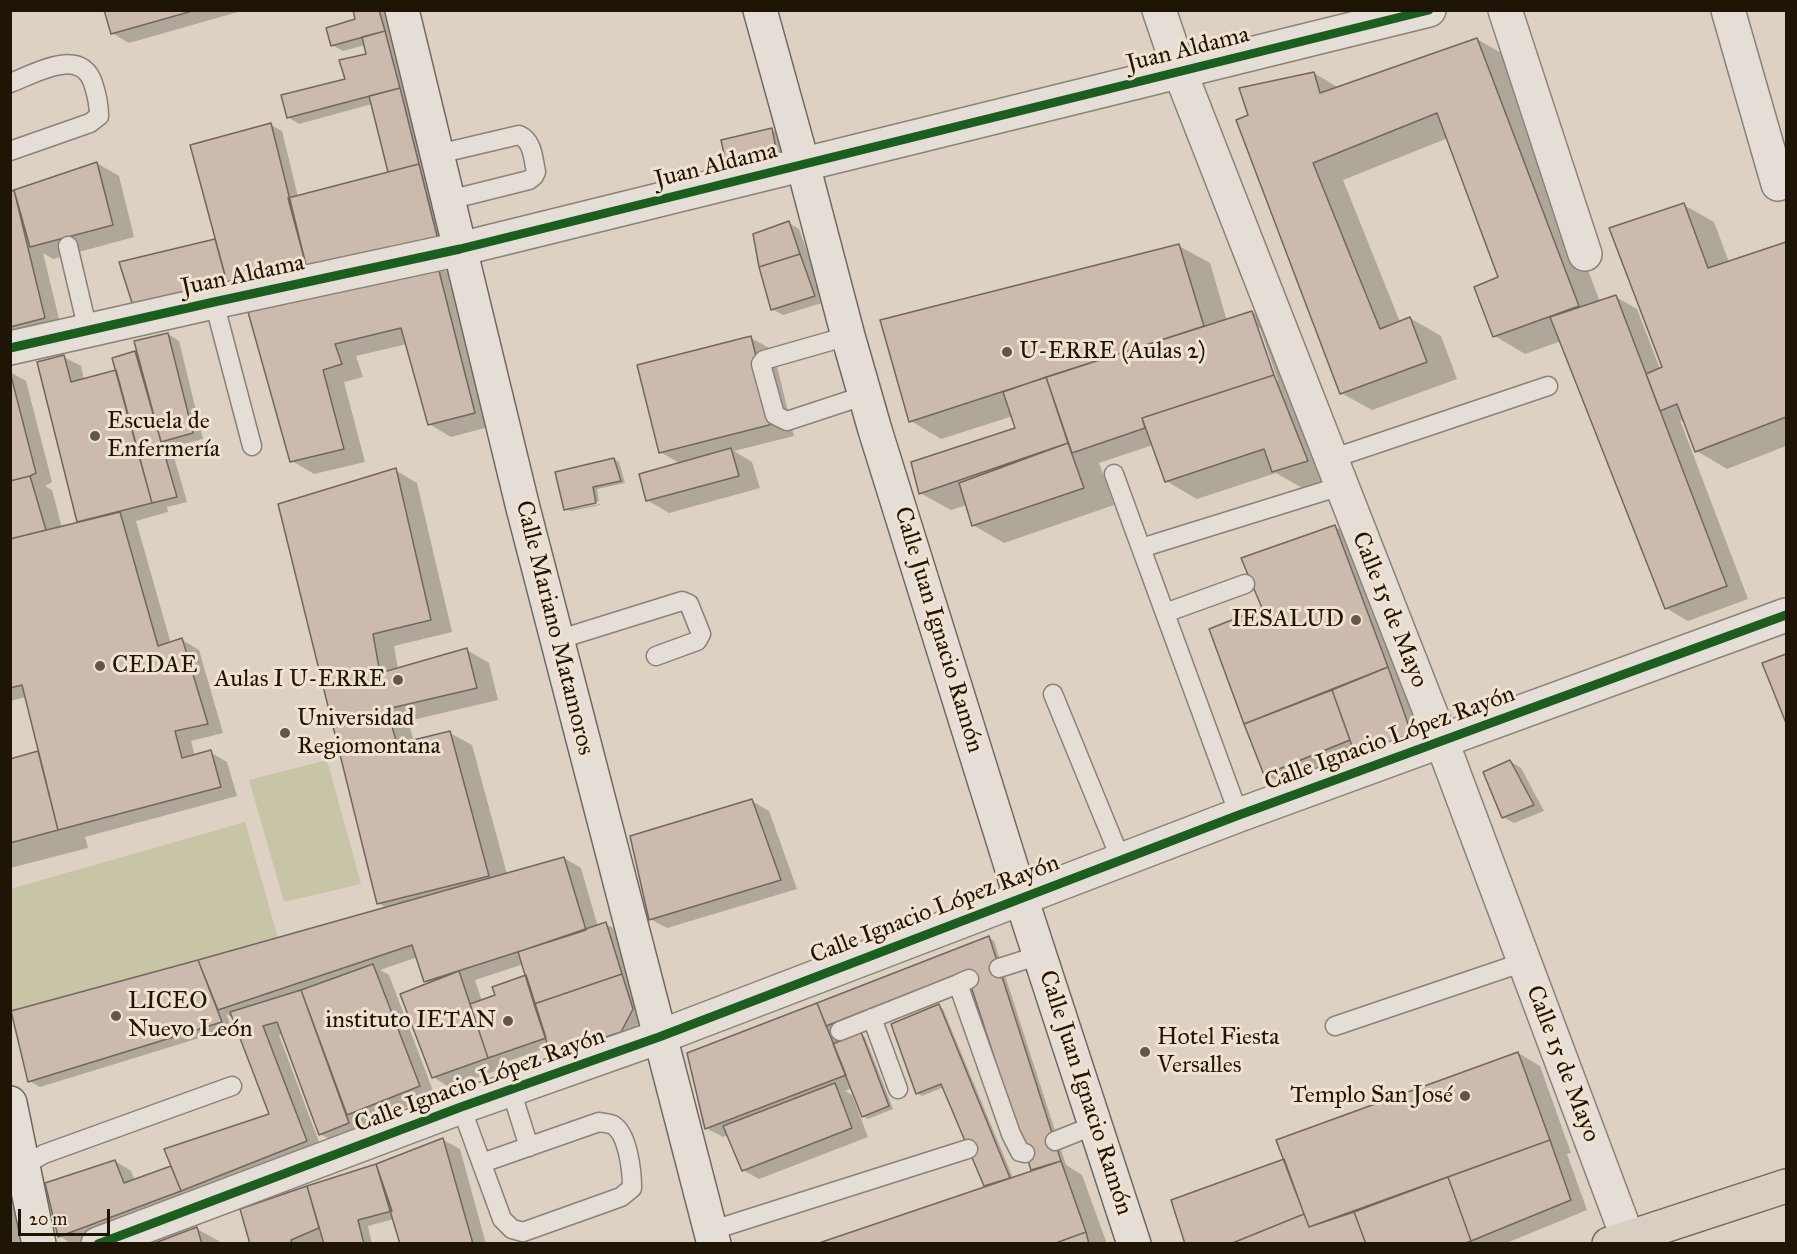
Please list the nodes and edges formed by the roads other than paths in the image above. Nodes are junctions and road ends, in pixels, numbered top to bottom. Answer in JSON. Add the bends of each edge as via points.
{"nodes":[{"id":1,"x":402,"y":10,"type":"edge"},
{"id":2,"x":760,"y":10,"type":"edge"},
{"id":3,"x":1159,"y":10,"type":"edge"},
{"id":4,"x":1429,"y":10,"type":"edge"},
{"id":5,"x":1505,"y":10,"type":"edge"},
{"id":6,"x":1728,"y":10,"type":"edge"},
{"id":7,"x":1180,"y":72,"type":"junction"},
{"id":8,"x":10,"y":83,"type":"edge"},
{"id":9,"x":10,"y":151,"type":"edge"},
{"id":10,"x":438,"y":154,"type":"junction"},
{"id":11,"x":803,"y":165,"type":"junction"},
{"id":12,"x":1778,"y":184,"type":"dead end"},
{"id":13,"x":449,"y":200,"type":"junction"},
{"id":14,"x":68,"y":246,"type":"dead end"},
{"id":15,"x":460,"y":249,"type":"junction"},
{"id":16,"x":1586,"y":254,"type":"dead end"},
{"id":17,"x":214,"y":302,"type":"junction"},
{"id":18,"x":88,"y":331,"type":"junction"},
{"id":19,"x":848,"y":336,"type":"junction"},
{"id":20,"x":10,"y":348,"type":"edge"},
{"id":21,"x":1548,"y":386,"type":"dead end"},
{"id":22,"x":866,"y":395,"type":"junction"},
{"id":23,"x":252,"y":446,"type":"dead end"},
{"id":24,"x":1336,"y":473,"type":"junction"},
{"id":25,"x":1114,"y":474,"type":"dead end"},
{"id":26,"x":1141,"y":548,"type":"junction"},
{"id":27,"x":1245,"y":584,"type":"dead end"},
{"id":28,"x":1165,"y":613,"type":"junction"},
{"id":29,"x":1786,"y":615,"type":"edge"},
{"id":30,"x":557,"y":640,"type":"junction"},
{"id":31,"x":656,"y":656,"type":"dead end"},
{"id":32,"x":1053,"y":694,"type":"dead end"},
{"id":33,"x":1442,"y":742,"type":"junction"},
{"id":34,"x":1239,"y":815,"type":"junction"},
{"id":35,"x":1121,"y":860,"type":"junction"},
{"id":36,"x":1021,"y":897,"type":"junction"},
{"id":37,"x":1040,"y":955,"type":"junction"},
{"id":38,"x":1524,"y":962,"type":"junction"},
{"id":39,"x":999,"y":968,"type":"dead end"},
{"id":40,"x":872,"y":1018,"type":"junction"},
{"id":41,"x":1335,"y":1026,"type":"dead end"},
{"id":42,"x":840,"y":1031,"type":"dead end"},
{"id":43,"x":659,"y":1037,"type":"junction"},
{"id":44,"x":232,"y":1086,"type":"dead end"},
{"id":45,"x":898,"y":1089,"type":"dead end"},
{"id":46,"x":511,"y":1090,"type":"junction"},
{"id":47,"x":10,"y":1103,"type":"edge"},
{"id":48,"x":462,"y":1107,"type":"junction"},
{"id":49,"x":1095,"y":1125,"type":"junction"},
{"id":50,"x":1055,"y":1141,"type":"dead end"},
{"id":51,"x":529,"y":1147,"type":"junction"},
{"id":52,"x":968,"y":1149,"type":"dead end"},
{"id":53,"x":1025,"y":1153,"type":"dead end"},
{"id":54,"x":482,"y":1163,"type":"junction"},
{"id":55,"x":23,"y":1166,"type":"junction"},
{"id":56,"x":1786,"y":1186,"type":"edge"},
{"id":57,"x":712,"y":1237,"type":"edge"},
{"id":58,"x":1622,"y":1242,"type":"edge"},
{"id":59,"x":39,"y":1244,"type":"edge"},
{"id":60,"x":98,"y":1244,"type":"edge"},
{"id":61,"x":1134,"y":1244,"type":"edge"}],
"edges":[{"from":1,"to":10,"type":"street","name":"Calle Mariano Matamoros"},
{"from":2,"to":11,"type":"street","name":"Calle Juan Ignacio Ramón"},
{"from":3,"to":7,"type":"street","name":"Calle 15 de Mayo"},
{"from":4,"to":7,"type":"street","name":"Juan Aldama"},
{"from":5,"to":16,"type":"street"},
{"from":6,"to":12,"type":"street"},
{"from":7,"to":11,"type":"street","name":"Juan Aldama"},
{"from":7,"to":24,"type":"street","name":"Calle 15 de Mayo"},
{"from":8,"to":9,"type":"lane","via":[[71,63],[85,69],[91,79],[99,101],[99,116],[90,123]]},
{"from":10,"to":13,"type":"street","name":"Calle Mariano Matamoros"},
{"from":10,"to":13,"type":"lane","via":[[519,135],[530,143],[534,176]]},
{"from":11,"to":15,"type":"street","name":"Juan Aldama"},
{"from":11,"to":19,"type":"street","name":"Calle Juan Ignacio Ramón"},
{"from":13,"to":15,"type":"street","name":"Calle Mariano Matamoros"},
{"from":14,"to":18,"type":"lane"},
{"from":15,"to":17,"type":"street","name":"Juan Aldama"},
{"from":15,"to":30,"type":"street","name":"Calle Mariano Matamoros"},
{"from":17,"to":18,"type":"street","name":"Juan Aldama"},
{"from":17,"to":23,"type":"lane"},
{"from":18,"to":20,"type":"street","name":"Juan Aldama"},
{"from":19,"to":22,"type":"street","name":"Calle Juan Ignacio Ramón"},
{"from":19,"to":22,"type":"lane","via":[[764,360],[761,364],[776,415],[787,421]]},
{"from":21,"to":24,"type":"lane"},
{"from":22,"to":36,"type":"street","name":"Calle Juan Ignacio Ramón"},
{"from":24,"to":26,"type":"lane"},
{"from":24,"to":33,"type":"street","name":"Calle 15 de Mayo"},
{"from":25,"to":26,"type":"lane"},
{"from":26,"to":28,"type":"lane"},
{"from":27,"to":28,"type":"lane"},
{"from":28,"to":34,"type":"lane"},
{"from":29,"to":33,"type":"street","name":"Calle Ignacio López Rayón"},
{"from":30,"to":31,"type":"lane","via":[[682,601],[689,604],[701,634],[697,641]]},
{"from":30,"to":43,"type":"street","name":"Calle Mariano Matamoros"},
{"from":32,"to":35,"type":"lane"},
{"from":33,"to":34,"type":"street","name":"Calle Ignacio López Rayón"},
{"from":33,"to":38,"type":"street","name":"Calle 15 de Mayo"},
{"from":34,"to":35,"type":"street","name":"Calle Ignacio López Rayón"},
{"from":35,"to":36,"type":"street","name":"Calle Ignacio López Rayón"},
{"from":36,"to":37,"type":"street","name":"Calle Juan Ignacio Ramón"},
{"from":36,"to":43,"type":"street","name":"Calle Ignacio López Rayón"},
{"from":37,"to":39,"type":"lane"},
{"from":37,"to":49,"type":"street","name":"Calle Juan Ignacio Ramón"},
{"from":38,"to":41,"type":"lane"},
{"from":38,"to":58,"type":"street","name":"Calle 15 de Mayo"},
{"from":40,"to":42,"type":"lane"},
{"from":40,"to":45,"type":"lane"},
{"from":40,"to":53,"type":"lane","via":[[964,981],[1003,1137]]},
{"from":43,"to":46,"type":"street","name":"Calle Ignacio López Rayón"},
{"from":43,"to":57,"type":"street","name":"Calle Mariano Matamoros"},
{"from":44,"to":55,"type":"lane","via":[[44,1154]]},
{"from":46,"to":48,"type":"street","name":"Calle Ignacio López Rayón"},
{"from":46,"to":51,"type":"lane"},
{"from":47,"to":55,"type":"street"},
{"from":48,"to":54,"type":"lane"},
{"from":48,"to":60,"type":"street","name":"Calle Ignacio López Rayón"},
{"from":49,"to":50,"type":"lane"},
{"from":49,"to":61,"type":"street","name":"Calle Juan Ignacio Ramón"},
{"from":51,"to":54,"type":"lane"},
{"from":51,"to":54,"type":"lane","via":[[599,1122],[612,1124],[622,1134],[632,1188],[621,1197],[523,1232],[512,1229],[502,1219]]},
{"from":52,"to":57,"type":"lane"},
{"from":55,"to":59,"type":"street"},
{"from":56,"to":58,"type":"highway"}]}
